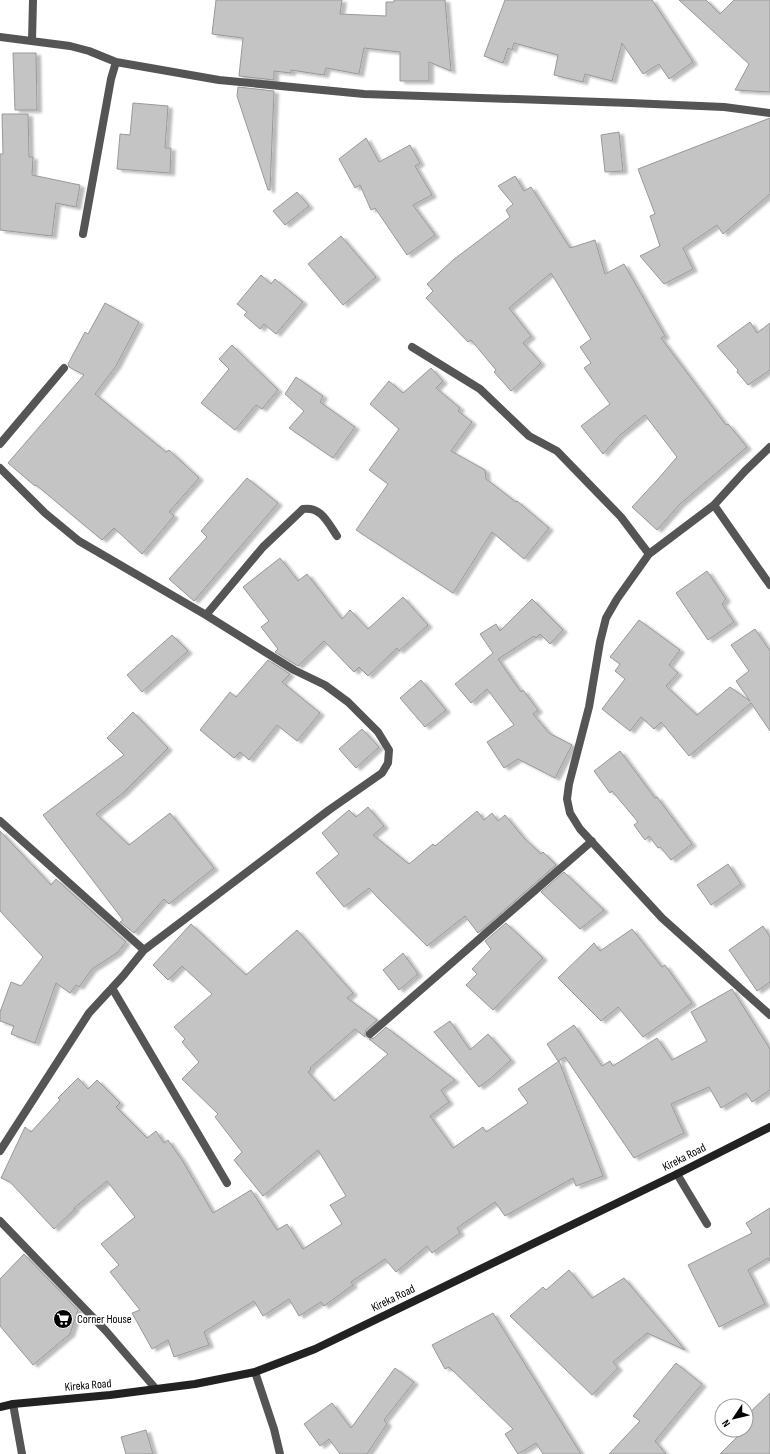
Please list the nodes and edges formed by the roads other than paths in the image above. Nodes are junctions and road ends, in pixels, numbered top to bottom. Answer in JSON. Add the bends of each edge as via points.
{"nodes":[{"id":1,"x":33,"y":0,"type":"edge"},
{"id":2,"x":0,"y":37,"type":"edge"},
{"id":3,"x":32,"y":41,"type":"junction"},
{"id":4,"x":116,"y":62,"type":"junction"},
{"id":5,"x":770,"y":113,"type":"edge"},
{"id":6,"x":82,"y":234,"type":"dead end"},
{"id":7,"x":412,"y":346,"type":"dead end"},
{"id":8,"x":64,"y":368,"type":"dead end"},
{"id":9,"x":0,"y":444,"type":"edge"},
{"id":10,"x":770,"y":447,"type":"edge"},
{"id":11,"x":0,"y":468,"type":"edge"},
{"id":12,"x":714,"y":505,"type":"junction"},
{"id":13,"x":337,"y":536,"type":"dead end"},
{"id":14,"x":649,"y":554,"type":"junction"},
{"id":15,"x":770,"y":585,"type":"edge"},
{"id":16,"x":206,"y":615,"type":"junction"},
{"id":17,"x":0,"y":821,"type":"edge"},
{"id":18,"x":592,"y":841,"type":"junction"},
{"id":19,"x":144,"y":950,"type":"junction"},
{"id":20,"x":112,"y":988,"type":"junction"},
{"id":21,"x":770,"y":1015,"type":"edge"},
{"id":22,"x":370,"y":1034,"type":"dead end"},
{"id":23,"x":770,"y":1127,"type":"edge"},
{"id":24,"x":0,"y":1151,"type":"edge"},
{"id":25,"x":677,"y":1174,"type":"junction"},
{"id":26,"x":227,"y":1183,"type":"dead end"},
{"id":27,"x":0,"y":1221,"type":"edge"},
{"id":28,"x":707,"y":1224,"type":"dead end"},
{"id":29,"x":255,"y":1372,"type":"junction"},
{"id":30,"x":156,"y":1389,"type":"junction"},
{"id":31,"x":13,"y":1404,"type":"junction"},
{"id":32,"x":0,"y":1407,"type":"edge"},
{"id":33,"x":22,"y":1454,"type":"edge"},
{"id":34,"x":280,"y":1454,"type":"edge"}],
"edges":[{"from":1,"to":3,"type":"street"},
{"from":2,"to":3,"type":"street"},
{"from":3,"to":4,"type":"street","via":[[70,46]]},
{"from":4,"to":5,"type":"street","via":[[218,80],[364,94],[630,102]]},
{"from":4,"to":6,"type":"street","via":[[110,79]]},
{"from":7,"to":14,"type":"street","via":[[480,389],[529,436],[557,451],[621,517]]},
{"from":8,"to":9,"type":"street"},
{"from":10,"to":12,"type":"street"},
{"from":11,"to":16,"type":"street","via":[[45,513],[80,541]]},
{"from":12,"to":14,"type":"street"},
{"from":12,"to":15,"type":"street"},
{"from":13,"to":16,"type":"street","via":[[316,510],[303,509],[263,547]]},
{"from":14,"to":18,"type":"street","via":[[606,618],[589,707],[569,784],[567,799],[570,813],[580,829]]},
{"from":16,"to":19,"type":"street","via":[[294,670],[325,685],[348,702],[378,732],[389,750],[388,763],[382,773]]},
{"from":17,"to":19,"type":"street"},
{"from":18,"to":21,"type":"street","via":[[662,918]]},
{"from":18,"to":22,"type":"street"},
{"from":19,"to":20,"type":"street"},
{"from":20,"to":24,"type":"street","via":[[89,1013]]},
{"from":20,"to":26,"type":"street"},
{"from":23,"to":25,"type":"main road","name":"Kireka Road"},
{"from":25,"to":28,"type":"street"},
{"from":25,"to":29,"type":"main road","name":"Kireka Road","via":[[315,1349]]},
{"from":27,"to":30,"type":"street","via":[[106,1331]]},
{"from":29,"to":30,"type":"main road","name":"Kireka Road"},
{"from":29,"to":34,"type":"street"},
{"from":30,"to":31,"type":"main road","name":"Kireka Road"},
{"from":31,"to":32,"type":"main road","name":"Kireka Road"},
{"from":31,"to":33,"type":"street"}]}
